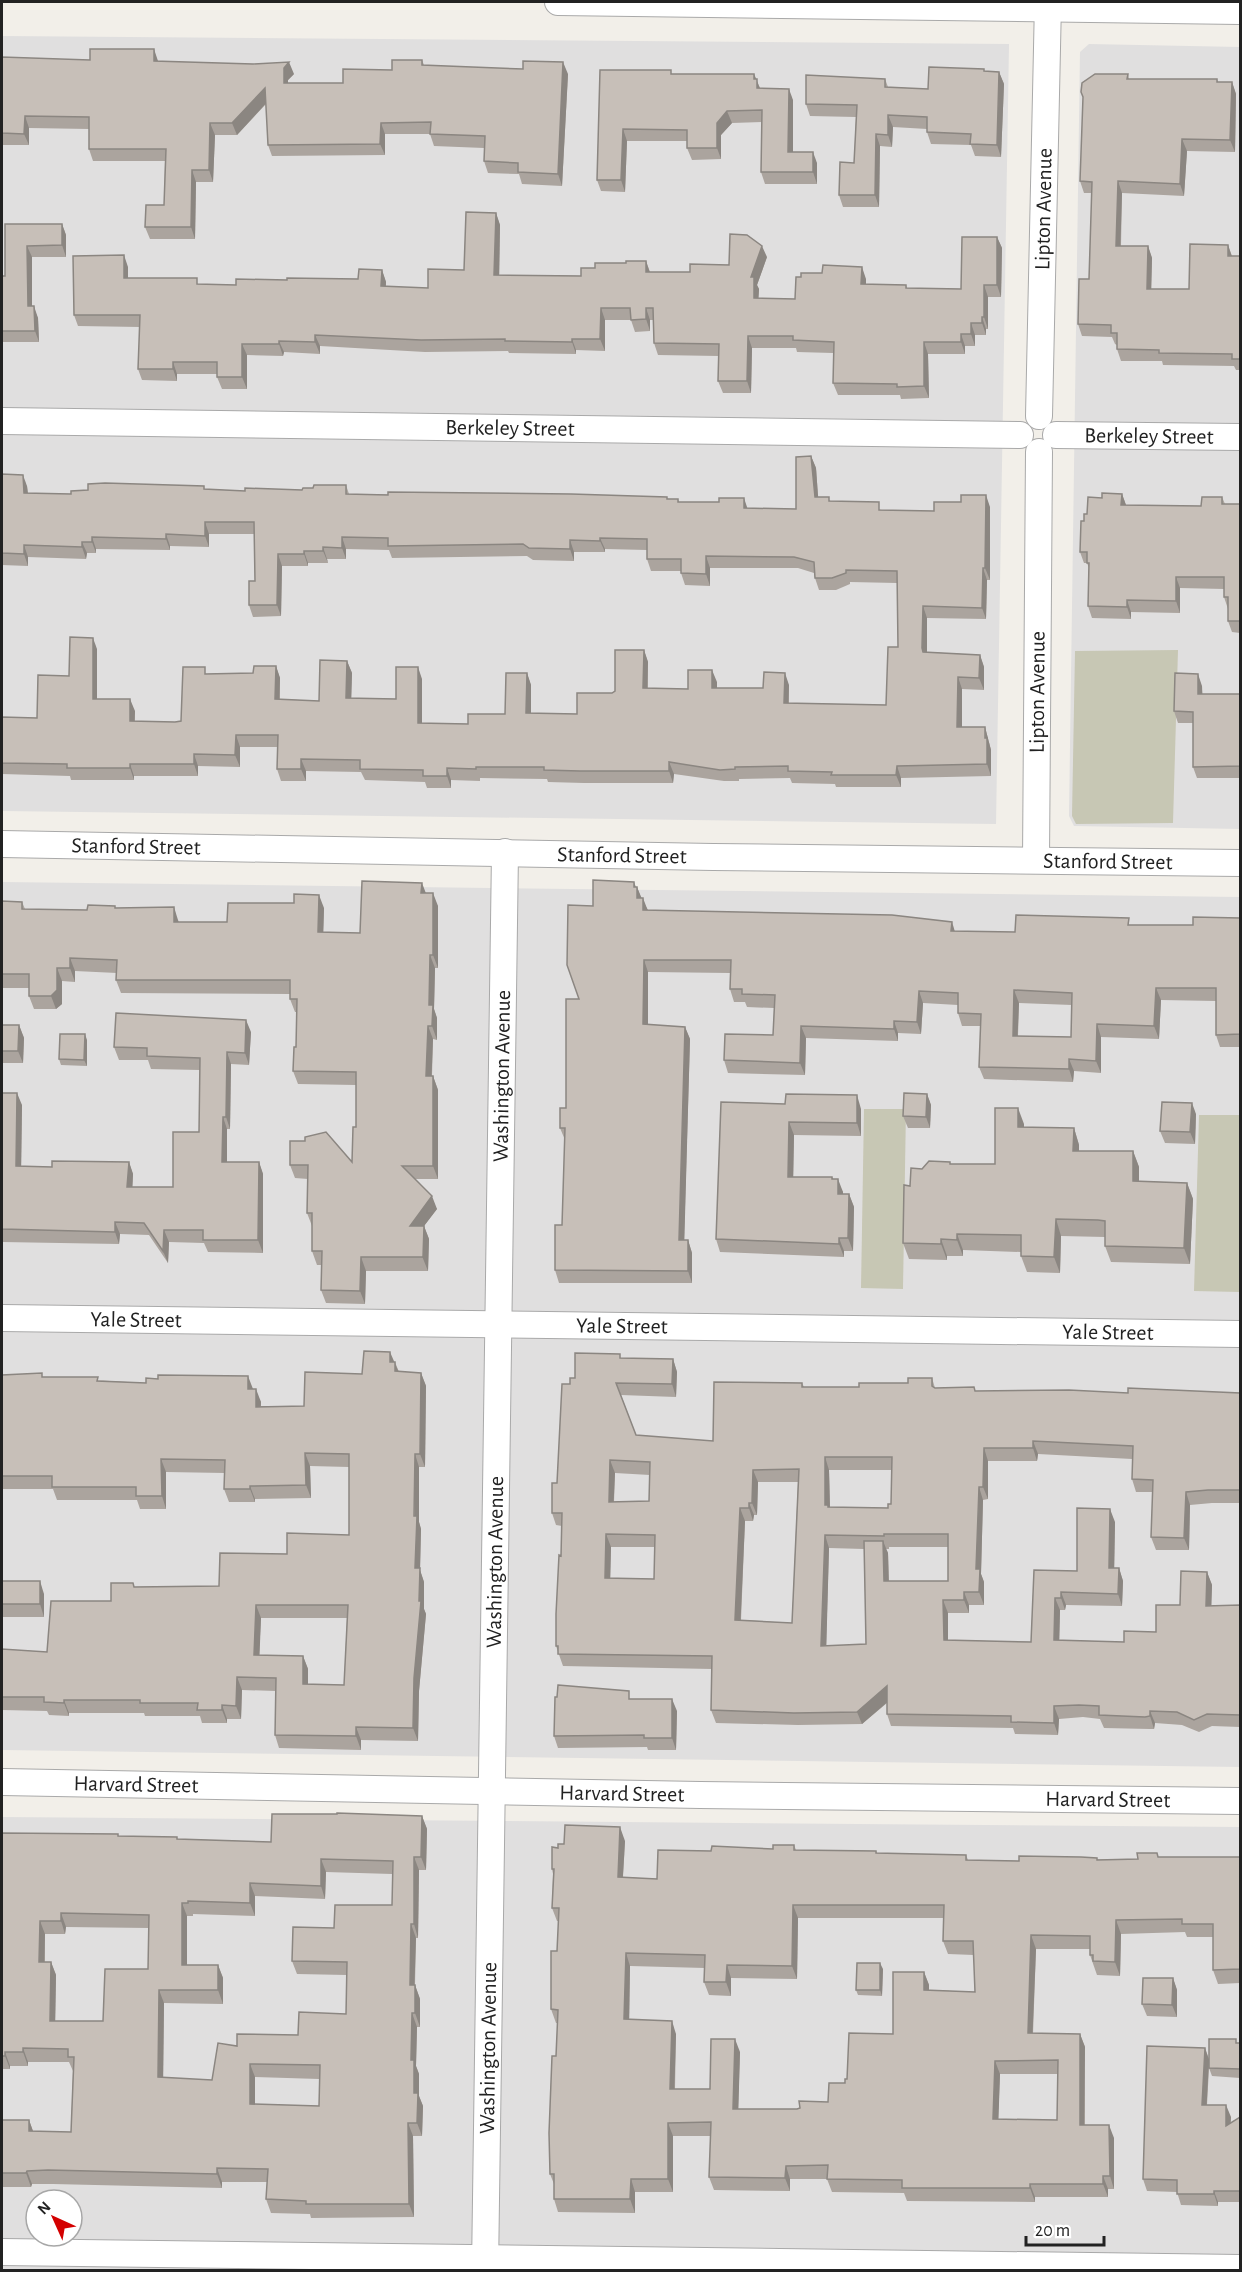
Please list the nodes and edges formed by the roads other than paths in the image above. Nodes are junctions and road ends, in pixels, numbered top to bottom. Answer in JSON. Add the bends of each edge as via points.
{"nodes":[{"id":1,"x":558,"y":2,"type":"edge"},
{"id":2,"x":1048,"y":5,"type":"edge"},
{"id":3,"x":1240,"y":11,"type":"edge"},
{"id":4,"x":1039,"y":416,"type":"junction"},
{"id":5,"x":2,"y":421,"type":"edge"},
{"id":6,"x":1020,"y":435,"type":"junction"},
{"id":7,"x":1240,"y":437,"type":"edge"},
{"id":8,"x":1047,"y":444,"type":"junction"},
{"id":9,"x":2,"y":844,"type":"edge"},
{"id":10,"x":505,"y":852,"type":"junction"},
{"id":11,"x":1036,"y":860,"type":"junction"},
{"id":12,"x":1240,"y":863,"type":"edge"},
{"id":13,"x":2,"y":1318,"type":"edge"},
{"id":14,"x":498,"y":1325,"type":"junction"},
{"id":15,"x":1240,"y":1334,"type":"edge"},
{"id":16,"x":2,"y":1782,"type":"edge"},
{"id":17,"x":492,"y":1791,"type":"junction"},
{"id":18,"x":1240,"y":1801,"type":"edge"},
{"id":19,"x":2,"y":2252,"type":"edge"},
{"id":20,"x":485,"y":2264,"type":"edge"},
{"id":21,"x":1240,"y":2268,"type":"edge"}],
"edges":[{"from":1,"to":2,"type":"street"},
{"from":2,"to":3,"type":"street"},
{"from":2,"to":4,"type":"street","name":"Lipton Avenue"},
{"from":4,"to":6,"type":"street","via":[[1023,423]]},
{"from":4,"to":8,"type":"street","via":[[1056,429]]},
{"from":5,"to":6,"type":"street","name":"Berkeley Street"},
{"from":6,"to":8,"type":"street","via":[[1024,446],[1033,452]]},
{"from":7,"to":8,"type":"street","name":"Berkeley Street"},
{"from":8,"to":11,"type":"street","name":"Lipton Avenue"},
{"from":9,"to":10,"type":"street","name":"Stanford Street"},
{"from":10,"to":11,"type":"street","name":"Stanford Street"},
{"from":10,"to":14,"type":"street","name":"Washington Avenue"},
{"from":11,"to":12,"type":"street","name":"Stanford Street"},
{"from":13,"to":14,"type":"street","name":"Yale Street"},
{"from":14,"to":15,"type":"street","name":"Yale Street"},
{"from":14,"to":17,"type":"street","name":"Washington Avenue"},
{"from":16,"to":17,"type":"street","name":"Harvard Street"},
{"from":17,"to":18,"type":"street","name":"Harvard Street"},
{"from":17,"to":20,"type":"street","name":"Washington Avenue"},
{"from":19,"to":20,"type":"street"},
{"from":20,"to":21,"type":"street"}]}
